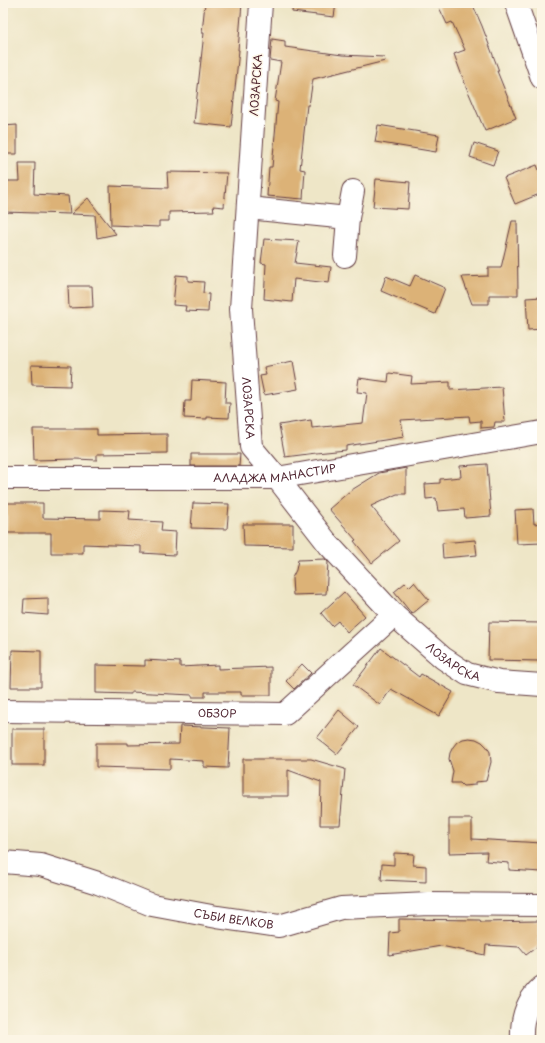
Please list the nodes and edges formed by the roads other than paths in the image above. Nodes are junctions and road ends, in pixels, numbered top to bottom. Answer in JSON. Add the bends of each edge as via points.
{"nodes":[{"id":1,"x":261,"y":3,"type":"edge"},
{"id":2,"x":516,"y":3,"type":"edge"},
{"id":3,"x":542,"y":78,"type":"edge"},
{"id":4,"x":353,"y":191,"type":"dead end"},
{"id":5,"x":248,"y":208,"type":"junction"},
{"id":6,"x":348,"y":218,"type":"junction"},
{"id":7,"x":345,"y":256,"type":"dead end"},
{"id":8,"x":542,"y":432,"type":"edge"},
{"id":9,"x":3,"y":478,"type":"edge"},
{"id":10,"x":277,"y":478,"type":"junction"},
{"id":11,"x":394,"y":615,"type":"junction"},
{"id":12,"x":542,"y":685,"type":"edge"},
{"id":13,"x":3,"y":711,"type":"edge"},
{"id":14,"x":3,"y":862,"type":"edge"},
{"id":15,"x":542,"y":905,"type":"edge"},
{"id":16,"x":542,"y":987,"type":"edge"},
{"id":17,"x":522,"y":1040,"type":"edge"}],
"edges":[{"from":1,"to":5,"type":"street","name":"ЛОЗАРСКА"},
{"from":2,"to":3,"type":"street"},
{"from":4,"to":6,"type":"street"},
{"from":5,"to":6,"type":"street"},
{"from":5,"to":10,"type":"street","name":"ЛОЗАРСКА","via":[[241,309],[251,447]]},
{"from":6,"to":7,"type":"street"},
{"from":8,"to":10,"type":"street","name":"АЛАДЖА МАНАСТИР"},
{"from":9,"to":10,"type":"street","name":"АЛАДЖА МАНАСТИР"},
{"from":10,"to":11,"type":"street","name":"ЛОЗАРСКА","via":[[329,545]]},
{"from":11,"to":12,"type":"street","name":"ЛОЗАРСКА","via":[[443,658],[467,674],[499,682]]},
{"from":11,"to":13,"type":"street","name":"ОБЗОР","via":[[285,714]]},
{"from":14,"to":15,"type":"street","name":"СЪБИ ВЕЛКОВ","via":[[41,865],[152,905],[279,926],[341,908],[429,904]]},
{"from":16,"to":17,"type":"street","via":[[534,994],[525,1012],[521,1028]]}]}
